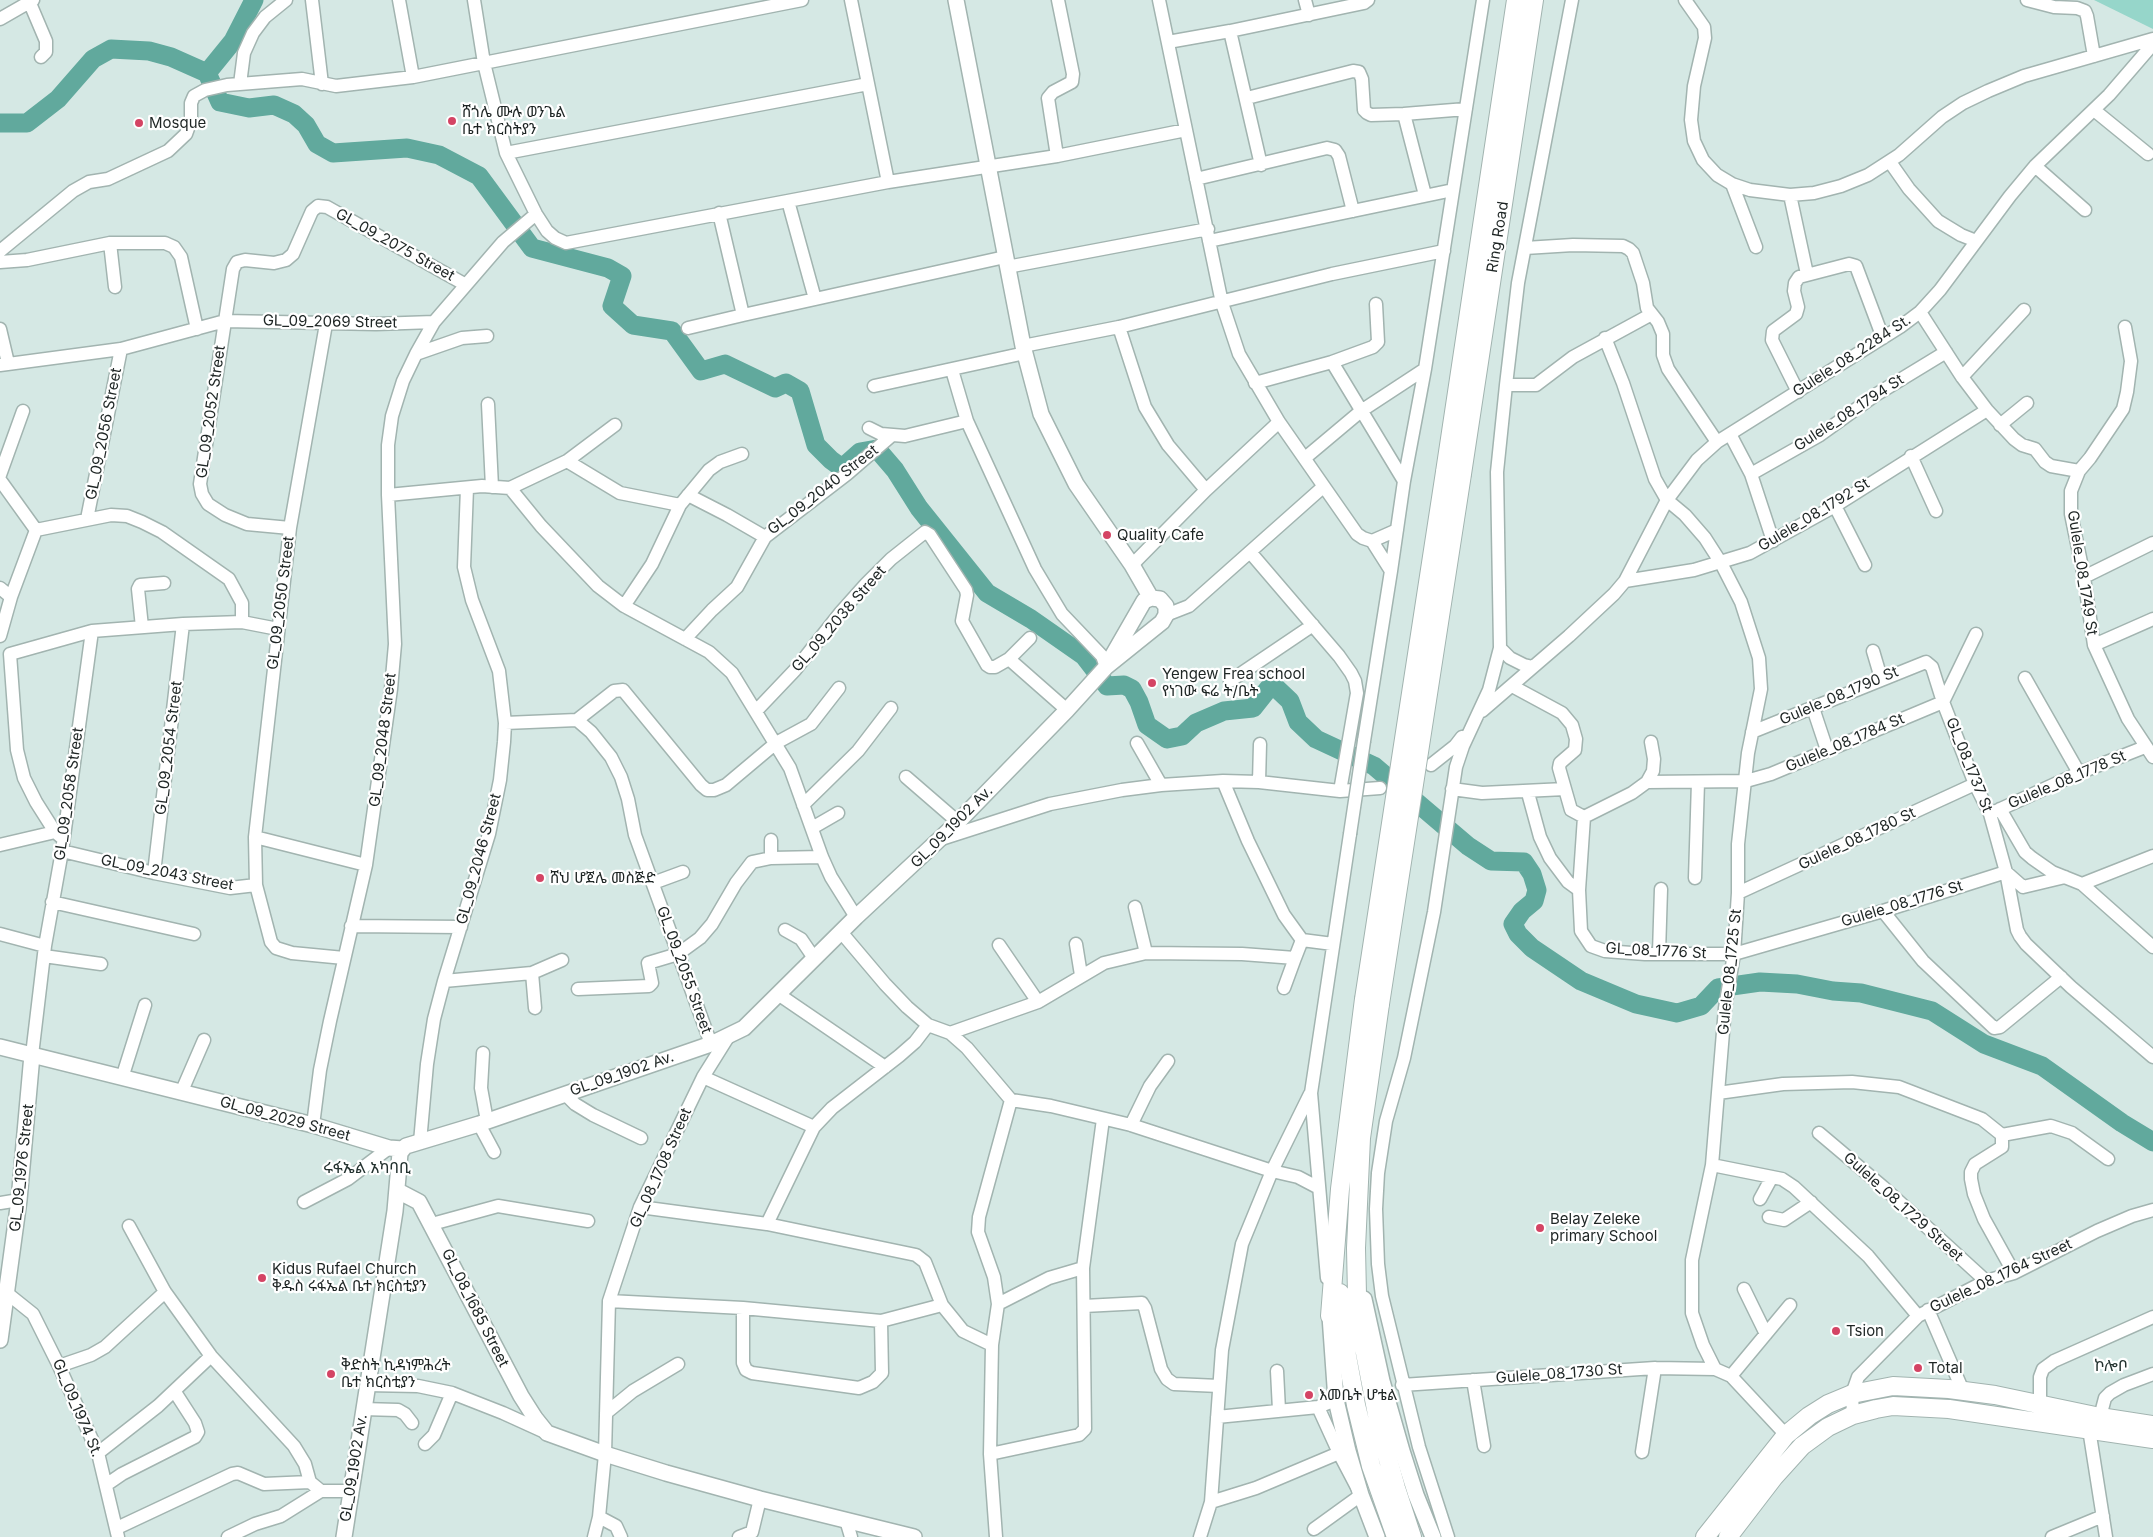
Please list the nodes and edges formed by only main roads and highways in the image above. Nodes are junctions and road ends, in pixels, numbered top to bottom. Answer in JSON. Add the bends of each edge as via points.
{"nodes":[{"id":1,"x":956,"y":0,"type":"edge"},
{"id":2,"x":1516,"y":0,"type":"edge"},
{"id":3,"x":1534,"y":0,"type":"edge"},
{"id":4,"x":1151,"y":598,"type":"junction"},
{"id":5,"x":1138,"y":610,"type":"junction"},
{"id":6,"x":1162,"y":620,"type":"junction"},
{"id":7,"x":1106,"y":667,"type":"junction"},
{"id":8,"x":1372,"y":1001,"type":"junction"},
{"id":9,"x":0,"y":1047,"type":"edge"},
{"id":10,"x":32,"y":1055,"type":"junction"},
{"id":11,"x":396,"y":1149,"type":"junction"},
{"id":12,"x":398,"y":1191,"type":"junction"},
{"id":13,"x":1356,"y":1248,"type":"junction"},
{"id":14,"x":1336,"y":1253,"type":"junction"},
{"id":15,"x":6,"y":1264,"type":"edge"},
{"id":16,"x":1330,"y":1316,"type":"joint"},
{"id":17,"x":0,"y":1340,"type":"edge"},
{"id":18,"x":2040,"y":1413,"type":"junction"},
{"id":19,"x":2095,"y":1423,"type":"junction"},
{"id":20,"x":2153,"y":1425,"type":"edge"},
{"id":21,"x":2153,"y":1439,"type":"edge"},
{"id":22,"x":344,"y":1537,"type":"edge"},
{"id":23,"x":914,"y":1537,"type":"edge"},
{"id":24,"x":1378,"y":1537,"type":"edge"},
{"id":25,"x":1396,"y":1537,"type":"edge"},
{"id":26,"x":1412,"y":1537,"type":"edge"},
{"id":27,"x":1433,"y":1537,"type":"edge"},
{"id":28,"x":1705,"y":1537,"type":"edge"},
{"id":29,"x":1728,"y":1537,"type":"edge"}],
"edges":[{"from":1,"to":4,"type":"main road","via":[[1024,350],[1041,414],[1076,484]]},
{"from":2,"to":8,"type":"highway","name":"Ring Road","bridge":true,"via":[[1444,472]]},
{"from":3,"to":8,"type":"highway","name":"Ring Road","bridge":true,"via":[[1462,474]]},
{"from":4,"to":5,"type":"main road","via":[[1144,601]]},
{"from":4,"to":6,"type":"main road","via":[[1160,599],[1166,606]]},
{"from":5,"to":6,"type":"main road","via":[[1148,625]]},
{"from":5,"to":7,"type":"main road"},
{"from":6,"to":7,"type":"main road"},
{"from":7,"to":11,"type":"main road","name":"GL_09_1902 Av.","via":[[941,839],[856,917],[744,1028],[711,1044]]},
{"from":8,"to":13,"type":"highway"},
{"from":8,"to":14,"type":"highway","via":[[1340,1189]]},
{"from":9,"to":10,"type":"main road","name":"GL_09_2029 Street"},
{"from":10,"to":11,"type":"main road","name":"GL_09_2029 Street"},
{"from":10,"to":15,"type":"main road","name":"GL_09_1976 Street","via":[[20,1200]]},
{"from":11,"to":12,"type":"main road","name":"GL_09_1902 Av.","via":[[400,1153]]},
{"from":12,"to":22,"type":"main road","name":"GL_09_1902 Av."},
{"from":12,"to":23,"type":"main road","name":"GL_08_1685 Street","via":[[419,1202],[521,1396],[547,1433],[605,1454],[760,1499]]},
{"from":13,"to":26,"type":"highway","via":[[1360,1327],[1367,1370],[1387,1455]]},
{"from":13,"to":27,"type":"main road","via":[[1382,1381],[1416,1495]]},
{"from":14,"to":16,"type":"highway"},
{"from":14,"to":25,"type":"highway","via":[[1347,1356],[1356,1405],[1371,1466]]},
{"from":15,"to":17,"type":"main road","name":"GL_09_1976 Street","via":[[8,1294]]},
{"from":16,"to":24,"type":"main road","via":[[1336,1400],[1361,1495]]},
{"from":18,"to":19,"type":"highway"},
{"from":18,"to":28,"type":"highway","via":[[1963,1391],[1899,1386],[1852,1394],[1808,1416],[1786,1436]]},
{"from":18,"to":29,"type":"highway","via":[[1893,1406],[1853,1415],[1828,1427],[1802,1446]]},
{"from":19,"to":20,"type":"highway"},
{"from":19,"to":21,"type":"highway"}]}
